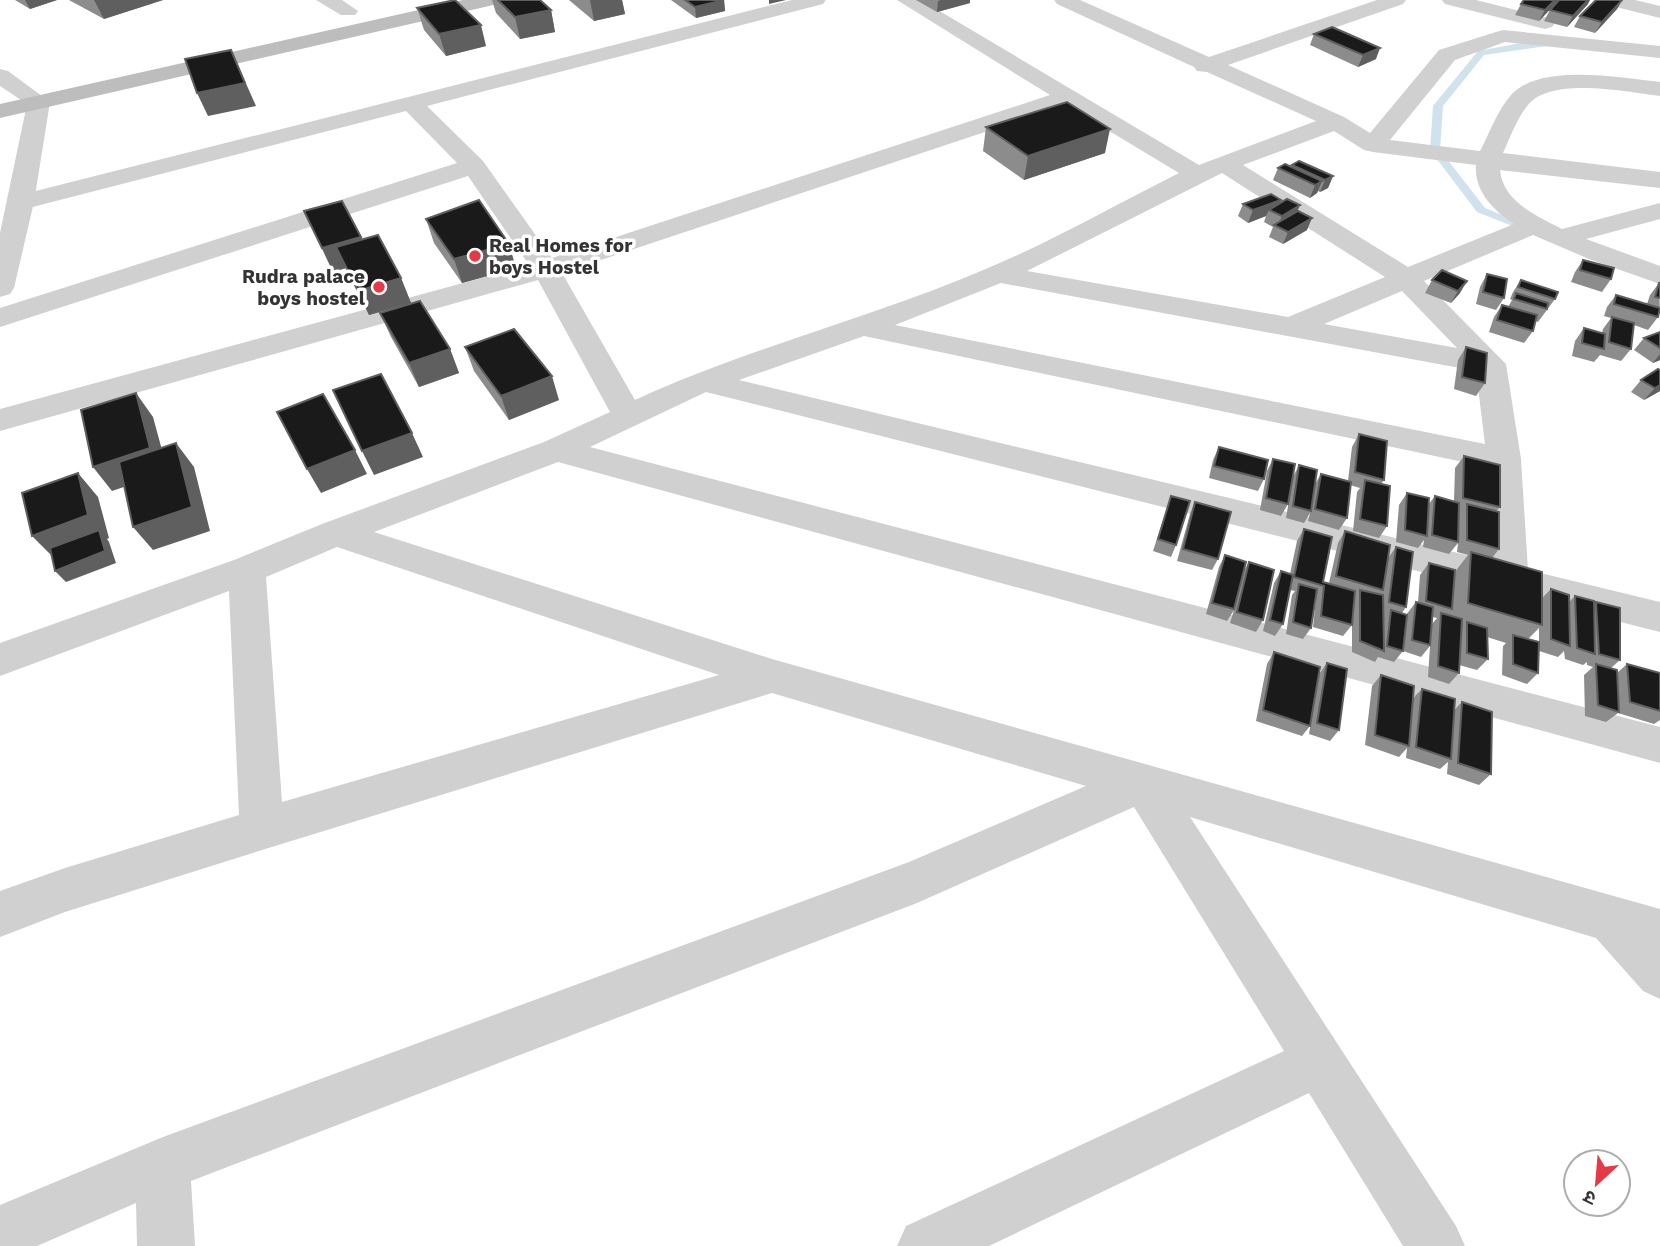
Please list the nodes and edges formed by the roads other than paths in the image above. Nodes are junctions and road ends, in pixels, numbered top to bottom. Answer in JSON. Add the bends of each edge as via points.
{"nodes":[{"id":1,"x":326,"y":0,"type":"edge"},
{"id":2,"x":400,"y":0,"type":"edge"},
{"id":3,"x":489,"y":0,"type":"edge"},
{"id":4,"x":816,"y":0,"type":"edge"},
{"id":5,"x":907,"y":0,"type":"edge"},
{"id":6,"x":1064,"y":0,"type":"edge"},
{"id":7,"x":1452,"y":0,"type":"edge"},
{"id":8,"x":1611,"y":0,"type":"edge"},
{"id":9,"x":1378,"y":2,"type":"edge"},
{"id":10,"x":348,"y":11,"type":"junction"},
{"id":11,"x":1660,"y":12,"type":"edge"},
{"id":12,"x":281,"y":26,"type":"dead end"},
{"id":13,"x":1657,"y":51,"type":"edge"},
{"id":14,"x":1205,"y":66,"type":"junction"},
{"id":15,"x":4,"y":82,"type":"edge"},
{"id":16,"x":1660,"y":89,"type":"edge"},
{"id":17,"x":39,"y":90,"type":"junction"},
{"id":18,"x":1068,"y":97,"type":"junction"},
{"id":19,"x":410,"y":102,"type":"junction"},
{"id":20,"x":0,"y":111,"type":"edge"},
{"id":21,"x":1336,"y":122,"type":"junction"},
{"id":22,"x":1385,"y":146,"type":"junction"},
{"id":23,"x":1480,"y":158,"type":"junction"},
{"id":24,"x":474,"y":166,"type":"junction"},
{"id":25,"x":1210,"y":169,"type":"junction"},
{"id":26,"x":1660,"y":180,"type":"edge"},
{"id":27,"x":21,"y":202,"type":"junction"},
{"id":28,"x":1660,"y":211,"type":"edge"},
{"id":29,"x":1524,"y":229,"type":"dead end"},
{"id":30,"x":1562,"y":237,"type":"junction"},
{"id":31,"x":546,"y":269,"type":"junction"},
{"id":32,"x":999,"y":274,"type":"junction"},
{"id":33,"x":1660,"y":276,"type":"edge"},
{"id":34,"x":1406,"y":278,"type":"junction"},
{"id":35,"x":0,"y":288,"type":"edge"},
{"id":36,"x":0,"y":318,"type":"edge"},
{"id":37,"x":862,"y":327,"type":"junction"},
{"id":38,"x":1292,"y":327,"type":"junction"},
{"id":39,"x":1491,"y":364,"type":"junction"},
{"id":40,"x":703,"y":381,"type":"junction"},
{"id":41,"x":628,"y":416,"type":"junction"},
{"id":42,"x":0,"y":420,"type":"edge"},
{"id":43,"x":556,"y":450,"type":"junction"},
{"id":44,"x":1504,"y":459,"type":"junction"},
{"id":45,"x":335,"y":533,"type":"junction"},
{"id":46,"x":247,"y":570,"type":"junction"},
{"id":47,"x":1510,"y":579,"type":"junction"},
{"id":48,"x":1660,"y":617,"type":"edge"},
{"id":49,"x":0,"y":660,"type":"edge"},
{"id":50,"x":772,"y":676,"type":"junction"},
{"id":51,"x":1660,"y":745,"type":"edge"},
{"id":52,"x":1143,"y":782,"type":"junction"},
{"id":53,"x":262,"y":829,"type":"junction"},
{"id":54,"x":0,"y":914,"type":"edge"},
{"id":55,"x":1610,"y":918,"type":"junction"},
{"id":56,"x":1660,"y":933,"type":"edge"},
{"id":57,"x":1660,"y":974,"type":"edge"},
{"id":58,"x":1319,"y":1061,"type":"junction"},
{"id":59,"x":163,"y":1164,"type":"junction"},
{"id":60,"x":0,"y":1233,"type":"edge"},
{"id":61,"x":166,"y":1246,"type":"edge"},
{"id":62,"x":926,"y":1246,"type":"edge"},
{"id":63,"x":1436,"y":1246,"type":"edge"}],
"edges":[{"from":1,"to":10,"type":"street"},
{"from":2,"to":10,"type":"main road"},
{"from":3,"to":17,"type":"main road"},
{"from":4,"to":19,"type":"street"},
{"from":5,"to":18,"type":"street"},
{"from":6,"to":14,"type":"street"},
{"from":7,"to":13,"type":"street"},
{"from":8,"to":11,"type":"street"},
{"from":9,"to":14,"type":"street"},
{"from":10,"to":12,"type":"main road"},
{"from":13,"to":22,"type":"street","via":[[1503,36],[1447,55]]},
{"from":14,"to":21,"type":"street"},
{"from":15,"to":17,"type":"street"},
{"from":16,"to":23,"type":"street","via":[[1596,83],[1544,85],[1522,96]]},
{"from":17,"to":20,"type":"main road"},
{"from":17,"to":27,"type":"street"},
{"from":18,"to":25,"type":"street"},
{"from":18,"to":31,"type":"street"},
{"from":19,"to":24,"type":"street"},
{"from":19,"to":27,"type":"street"},
{"from":21,"to":22,"type":"street"},
{"from":21,"to":25,"type":"street"},
{"from":22,"to":23,"type":"street"},
{"from":23,"to":26,"type":"street"},
{"from":23,"to":30,"type":"street","via":[[1502,201]]},
{"from":24,"to":31,"type":"street"},
{"from":24,"to":36,"type":"street"},
{"from":25,"to":32,"type":"street"},
{"from":25,"to":34,"type":"street"},
{"from":27,"to":35,"type":"street"},
{"from":28,"to":30,"type":"street"},
{"from":29,"to":34,"type":"street"},
{"from":30,"to":33,"type":"street"},
{"from":31,"to":41,"type":"street"},
{"from":31,"to":42,"type":"street"},
{"from":32,"to":37,"type":"street"},
{"from":32,"to":38,"type":"street"},
{"from":34,"to":38,"type":"street"},
{"from":34,"to":39,"type":"street"},
{"from":37,"to":40,"type":"street"},
{"from":37,"to":44,"type":"street"},
{"from":38,"to":39,"type":"street"},
{"from":39,"to":44,"type":"street"},
{"from":40,"to":41,"type":"street"},
{"from":40,"to":47,"type":"street"},
{"from":41,"to":43,"type":"street"},
{"from":43,"to":45,"type":"street"},
{"from":43,"to":51,"type":"street"},
{"from":44,"to":47,"type":"street"},
{"from":45,"to":46,"type":"street"},
{"from":45,"to":50,"type":"street"},
{"from":46,"to":49,"type":"street"},
{"from":46,"to":53,"type":"street"},
{"from":47,"to":48,"type":"street"},
{"from":50,"to":52,"type":"street"},
{"from":50,"to":53,"type":"street"},
{"from":52,"to":55,"type":"street"},
{"from":52,"to":58,"type":"street"},
{"from":52,"to":59,"type":"street","via":[[918,881]]},
{"from":53,"to":54,"type":"street"},
{"from":55,"to":56,"type":"street"},
{"from":55,"to":57,"type":"street"},
{"from":58,"to":62,"type":"street"},
{"from":58,"to":63,"type":"street"},
{"from":59,"to":60,"type":"street"},
{"from":59,"to":61,"type":"street"}]}
